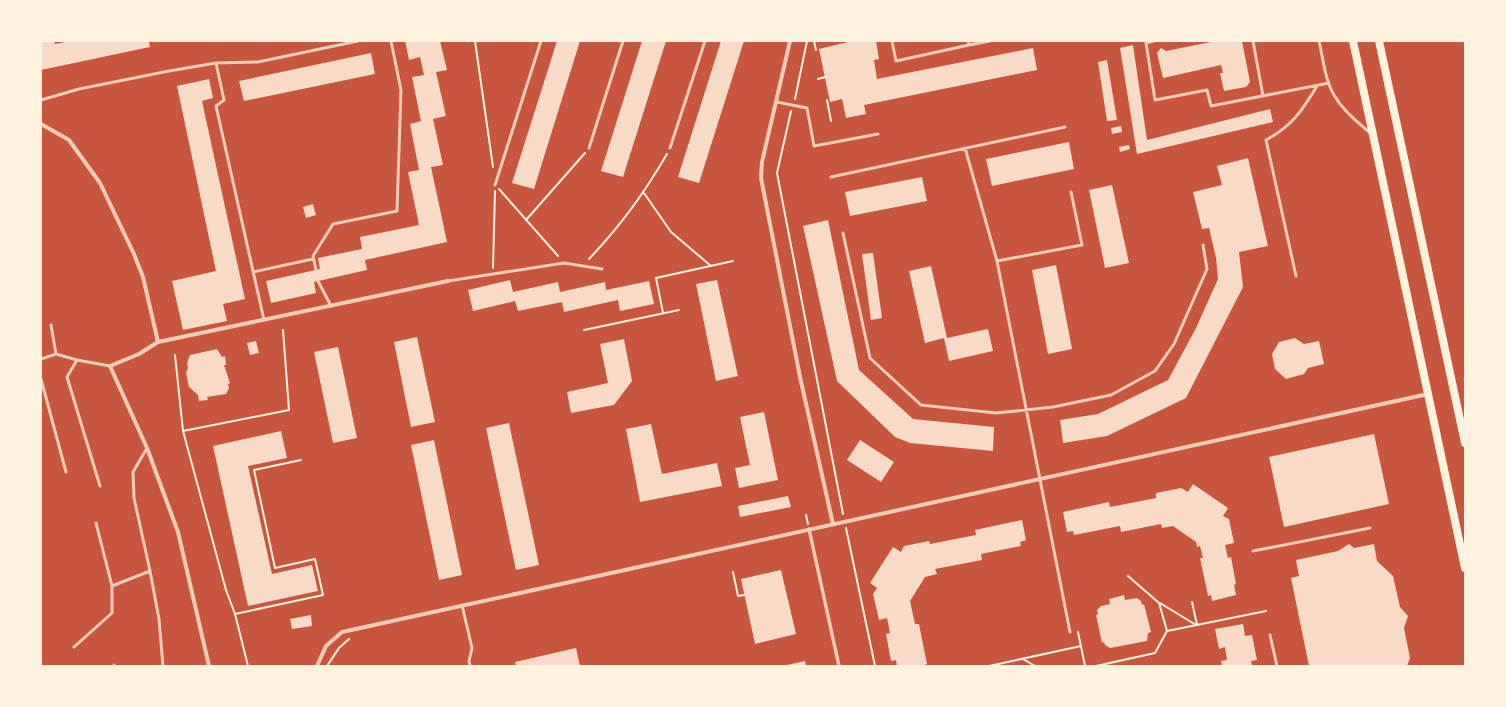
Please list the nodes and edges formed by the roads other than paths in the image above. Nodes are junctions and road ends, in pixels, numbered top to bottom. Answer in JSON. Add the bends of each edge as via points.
{"nodes":[{"id":1,"x":358,"y":41,"type":"edge"},
{"id":2,"x":391,"y":41,"type":"edge"},
{"id":3,"x":541,"y":41,"type":"edge"},
{"id":4,"x":622,"y":41,"type":"edge"},
{"id":5,"x":705,"y":41,"type":"edge"},
{"id":6,"x":790,"y":41,"type":"edge"},
{"id":7,"x":892,"y":41,"type":"edge"},
{"id":8,"x":968,"y":41,"type":"edge"},
{"id":9,"x":990,"y":41,"type":"edge"},
{"id":10,"x":1154,"y":41,"type":"edge"},
{"id":11,"x":1253,"y":41,"type":"edge"},
{"id":12,"x":1319,"y":41,"type":"edge"},
{"id":13,"x":1353,"y":41,"type":"edge"},
{"id":14,"x":1379,"y":41,"type":"edge"},
{"id":15,"x":969,"y":45,"type":"junction"},
{"id":16,"x":216,"y":63,"type":"junction"},
{"id":17,"x":1329,"y":83,"type":"junction"},
{"id":18,"x":1317,"y":86,"type":"junction"},
{"id":19,"x":1263,"y":96,"type":"junction"},
{"id":20,"x":41,"y":100,"type":"edge"},
{"id":21,"x":777,"y":102,"type":"junction"},
{"id":22,"x":41,"y":124,"type":"edge"},
{"id":23,"x":1064,"y":127,"type":"dead end"},
{"id":24,"x":878,"y":134,"type":"dead end"},
{"id":25,"x":1373,"y":137,"type":"junction"},
{"id":26,"x":589,"y":148,"type":"road end"},
{"id":27,"x":670,"y":148,"type":"road end"},
{"id":28,"x":965,"y":148,"type":"junction"},
{"id":29,"x":831,"y":177,"type":"dead end"},
{"id":30,"x":496,"y":185,"type":"road end"},
{"id":31,"x":1072,"y":192,"type":"dead end"},
{"id":32,"x":843,"y":233,"type":"dead end"},
{"id":33,"x":1202,"y":245,"type":"dead end"},
{"id":34,"x":313,"y":259,"type":"junction"},
{"id":35,"x":997,"y":261,"type":"junction"},
{"id":36,"x":602,"y":269,"type":"dead end"},
{"id":37,"x":316,"y":270,"type":"dead end"},
{"id":38,"x":253,"y":272,"type":"junction"},
{"id":39,"x":1296,"y":276,"type":"dead end"},
{"id":40,"x":318,"y":281,"type":"dead end"},
{"id":41,"x":448,"y":281,"type":"joint"},
{"id":42,"x":331,"y":306,"type":"junction"},
{"id":43,"x":264,"y":320,"type":"junction"},
{"id":44,"x":51,"y":325,"type":"dead end"},
{"id":45,"x":158,"y":342,"type":"junction"},
{"id":46,"x":56,"y":354,"type":"junction"},
{"id":47,"x":41,"y":359,"type":"edge"},
{"id":48,"x":77,"y":360,"type":"junction"},
{"id":49,"x":110,"y":366,"type":"junction"},
{"id":50,"x":41,"y":379,"type":"edge"},
{"id":51,"x":1428,"y":394,"type":"junction"},
{"id":52,"x":1026,"y":410,"type":"junction"},
{"id":53,"x":1465,"y":443,"type":"edge"},
{"id":54,"x":147,"y":448,"type":"junction"},
{"id":55,"x":66,"y":472,"type":"dead end"},
{"id":56,"x":1039,"y":478,"type":"junction"},
{"id":57,"x":100,"y":486,"type":"dead end"},
{"id":58,"x":96,"y":523,"type":"dead end"},
{"id":59,"x":833,"y":524,"type":"junction"},
{"id":60,"x":1370,"y":528,"type":"dead end"},
{"id":61,"x":809,"y":529,"type":"junction"},
{"id":62,"x":1253,"y":551,"type":"dead end"},
{"id":63,"x":1464,"y":563,"type":"edge"},
{"id":64,"x":150,"y":571,"type":"junction"},
{"id":65,"x":112,"y":586,"type":"junction"},
{"id":66,"x":462,"y":605,"type":"junction"},
{"id":67,"x":1070,"y":632,"type":"dead end"},
{"id":68,"x":1270,"y":635,"type":"dead end"},
{"id":69,"x":74,"y":647,"type":"dead end"},
{"id":70,"x":163,"y":666,"type":"edge"},
{"id":71,"x":209,"y":666,"type":"edge"},
{"id":72,"x":317,"y":666,"type":"edge"},
{"id":73,"x":470,"y":666,"type":"edge"},
{"id":74,"x":839,"y":666,"type":"edge"},
{"id":75,"x":1277,"y":666,"type":"edge"}],
"edges":[{"from":1,"to":16,"type":"lane","via":[[258,62]]},
{"from":2,"to":34,"type":"lane","via":[[401,90],[397,211],[334,224]]},
{"from":3,"to":30,"type":"lane"},
{"from":4,"to":26,"type":"lane"},
{"from":5,"to":27,"type":"lane"},
{"from":6,"to":21,"type":"street"},
{"from":7,"to":15,"type":"lane","via":[[896,61]]},
{"from":8,"to":15,"type":"lane"},
{"from":9,"to":15,"type":"lane"},
{"from":10,"to":19,"type":"lane","via":[[1146,43],[1156,100],[1207,90],[1211,106]]},
{"from":11,"to":19,"type":"lane"},
{"from":12,"to":17,"type":"lane"},
{"from":13,"to":25,"type":"main road"},
{"from":14,"to":53,"type":"main road"},
{"from":16,"to":20,"type":"lane","via":[[79,89]]},
{"from":16,"to":38,"type":"lane","via":[[224,100],[216,106]]},
{"from":17,"to":18,"type":"lane"},
{"from":17,"to":25,"type":"lane","via":[[1343,108]]},
{"from":18,"to":19,"type":"lane"},
{"from":18,"to":39,"type":"lane","via":[[1300,114],[1266,140]]},
{"from":21,"to":24,"type":"lane","via":[[807,108],[814,146]]},
{"from":21,"to":59,"type":"street","via":[[762,162],[761,178],[800,377]]},
{"from":22,"to":45,"type":"street","via":[[69,140],[100,182],[143,277]]},
{"from":23,"to":28,"type":"lane"},
{"from":25,"to":51,"type":"main road"},
{"from":28,"to":29,"type":"lane"},
{"from":28,"to":35,"type":"lane"},
{"from":31,"to":35,"type":"lane","via":[[1082,245]]},
{"from":32,"to":52,"type":"lane","via":[[870,358],[921,405],[996,413]]},
{"from":33,"to":52,"type":"lane","via":[[1207,269],[1174,344],[1155,371],[1111,395]]},
{"from":34,"to":37,"type":"lane"},
{"from":34,"to":38,"type":"lane"},
{"from":35,"to":52,"type":"lane"},
{"from":36,"to":41,"type":"lane","via":[[564,263]]},
{"from":38,"to":43,"type":"lane"},
{"from":40,"to":42,"type":"lane"},
{"from":41,"to":42,"type":"street"},
{"from":42,"to":43,"type":"street"},
{"from":43,"to":45,"type":"street"},
{"from":44,"to":46,"type":"lane"},
{"from":45,"to":49,"type":"street","via":[[139,354]]},
{"from":46,"to":47,"type":"lane"},
{"from":46,"to":48,"type":"lane"},
{"from":48,"to":49,"type":"lane"},
{"from":48,"to":57,"type":"lane","via":[[67,377]]},
{"from":49,"to":54,"type":"street"},
{"from":50,"to":55,"type":"lane"},
{"from":51,"to":56,"type":"street"},
{"from":51,"to":63,"type":"main road"},
{"from":52,"to":56,"type":"lane"},
{"from":54,"to":64,"type":"lane","via":[[133,472],[134,498]]},
{"from":54,"to":71,"type":"street","via":[[178,532]]},
{"from":56,"to":59,"type":"street"},
{"from":56,"to":67,"type":"lane"},
{"from":58,"to":65,"type":"lane"},
{"from":59,"to":61,"type":"street"},
{"from":60,"to":62,"type":"lane"},
{"from":61,"to":66,"type":"street"},
{"from":61,"to":74,"type":"street"},
{"from":64,"to":65,"type":"lane"},
{"from":64,"to":70,"type":"lane","via":[[159,619]]},
{"from":65,"to":69,"type":"lane","via":[[112,613]]},
{"from":66,"to":72,"type":"street","via":[[342,632],[326,646]]},
{"from":66,"to":73,"type":"lane","via":[[472,648]]},
{"from":68,"to":75,"type":"lane"}]}
